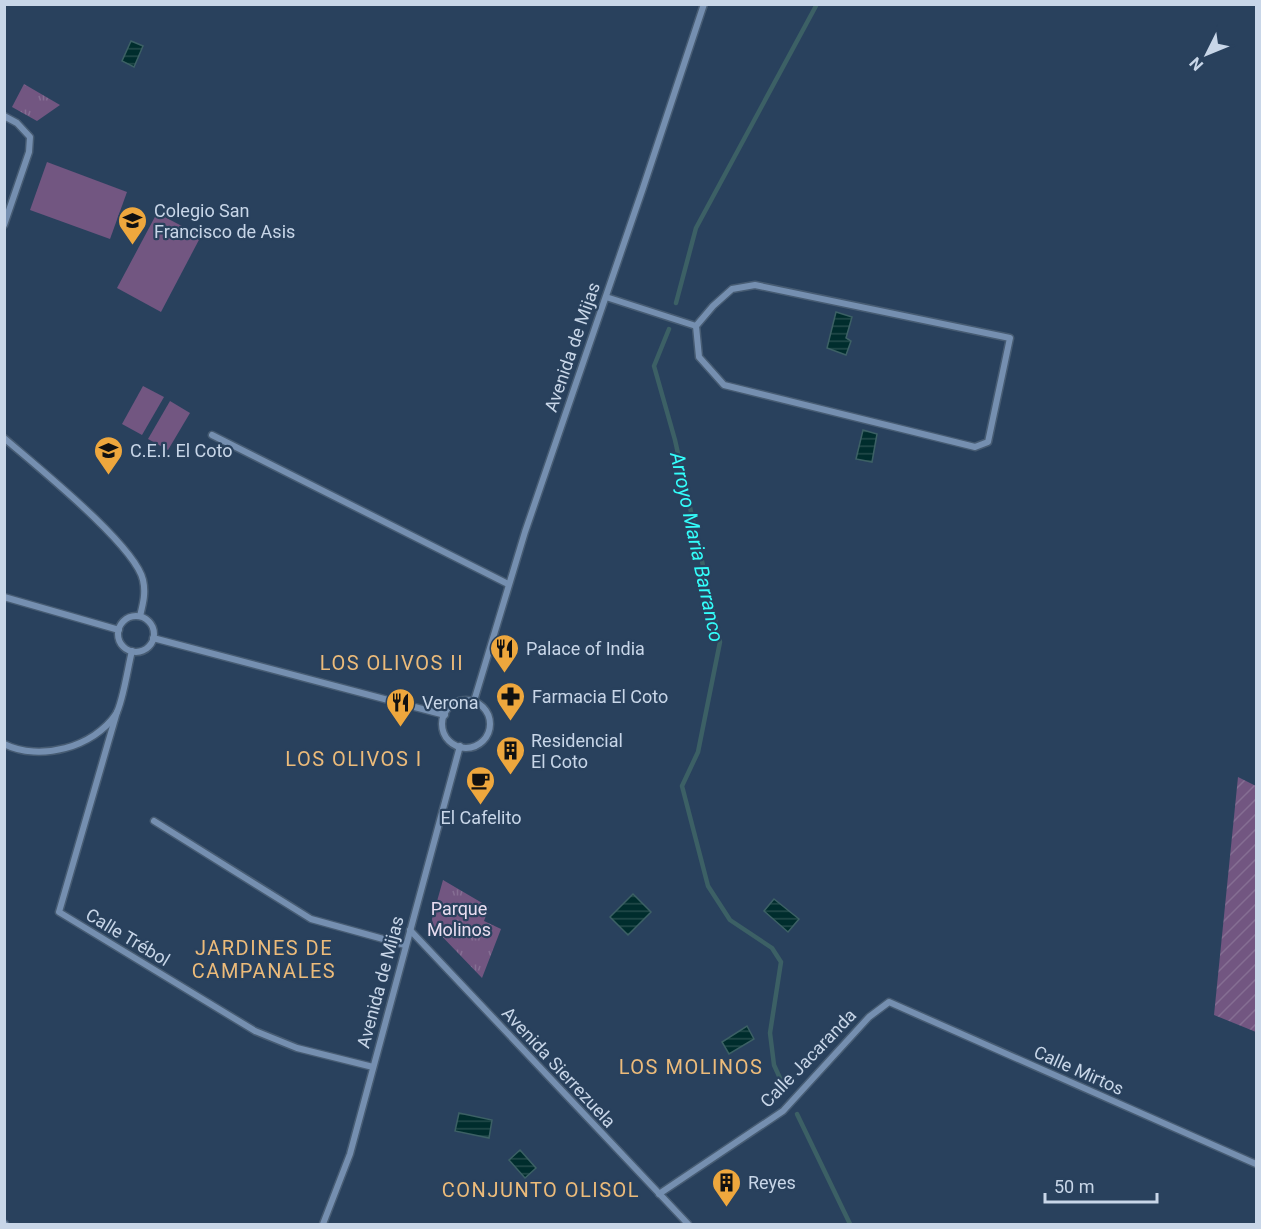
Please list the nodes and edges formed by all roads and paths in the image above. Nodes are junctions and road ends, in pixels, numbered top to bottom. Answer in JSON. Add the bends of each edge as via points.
{"nodes":[{"id":1,"x":704,"y":4,"type":"edge"},
{"id":2,"x":4,"y":116,"type":"edge"},
{"id":3,"x":4,"y":225,"type":"edge"},
{"id":4,"x":606,"y":297,"type":"junction"},
{"id":5,"x":696,"y":326,"type":"junction"},
{"id":6,"x":212,"y":435,"type":"dead end"},
{"id":7,"x":4,"y":438,"type":"edge"},
{"id":8,"x":508,"y":584,"type":"junction"},
{"id":9,"x":4,"y":597,"type":"edge"},
{"id":10,"x":140,"y":616,"type":"junction"},
{"id":11,"x":119,"y":630,"type":"junction"},
{"id":12,"x":153,"y":638,"type":"junction"},
{"id":13,"x":132,"y":651,"type":"junction"},
{"id":14,"x":474,"y":701,"type":"junction"},
{"id":15,"x":117,"y":712,"type":"junction"},
{"id":16,"x":445,"y":715,"type":"junction"},
{"id":17,"x":4,"y":744,"type":"edge"},
{"id":18,"x":460,"y":746,"type":"junction"},
{"id":19,"x":154,"y":821,"type":"dead end"},
{"id":20,"x":410,"y":930,"type":"junction"},
{"id":21,"x":405,"y":945,"type":"junction"},
{"id":22,"x":889,"y":1002,"type":"joint"},
{"id":23,"x":373,"y":1067,"type":"junction"},
{"id":24,"x":1257,"y":1164,"type":"edge"},
{"id":25,"x":659,"y":1194,"type":"junction"},
{"id":26,"x":323,"y":1224,"type":"edge"},
{"id":27,"x":688,"y":1224,"type":"edge"}],
"edges":[{"from":1,"to":4,"type":"street","name":"Avenida de Mijas"},
{"from":2,"to":3,"type":"street","via":[[30,137],[29,152]]},
{"from":4,"to":5,"type":"street"},
{"from":4,"to":8,"type":"street","name":"Avenida de Mijas"},
{"from":5,"to":5,"type":"street","via":[[699,357],[724,385],[975,447],[988,442],[1010,338],[755,285],[732,290]]},
{"from":6,"to":8,"type":"street"},
{"from":7,"to":10,"type":"street","via":[[135,560],[145,594]]},
{"from":8,"to":14,"type":"street","name":"Avenida de Mijas"},
{"from":9,"to":11,"type":"street"},
{"from":10,"to":11,"type":"street","via":[[128,618]]},
{"from":10,"to":12,"type":"street","via":[[150,622]]},
{"from":11,"to":13,"type":"street","via":[[122,644]]},
{"from":12,"to":13,"type":"street","via":[[147,648]]},
{"from":12,"to":16,"type":"street"},
{"from":13,"to":15,"type":"street"},
{"from":14,"to":16,"type":"street","via":[[459,700]]},
{"from":14,"to":18,"type":"street","via":[[486,711],[490,728],[481,743]]},
{"from":15,"to":17,"type":"street","via":[[99,733],[74,747],[44,752]]},
{"from":15,"to":23,"type":"street","name":"Calle Trébol","via":[[59,912],[255,1031],[297,1048]]},
{"from":16,"to":18,"type":"street","via":[[442,721],[446,735]]},
{"from":18,"to":20,"type":"street","name":"Avenida de Mijas"},
{"from":19,"to":21,"type":"street","via":[[311,919]]},
{"from":20,"to":21,"type":"street","name":"Avenida de Mijas"},
{"from":20,"to":25,"type":"street","name":"Avenida Sierrezuela"},
{"from":21,"to":23,"type":"street","name":"Avenida de Mijas"},
{"from":22,"to":24,"type":"street","name":"Calle Mirtos"},
{"from":22,"to":25,"type":"street","name":"Calle Jacaranda","via":[[869,1017],[783,1111]]},
{"from":23,"to":26,"type":"street","name":"Avenida de Mijas","via":[[347,1163]]},
{"from":25,"to":27,"type":"street","name":"Avenida Sierrezuela"}]}
